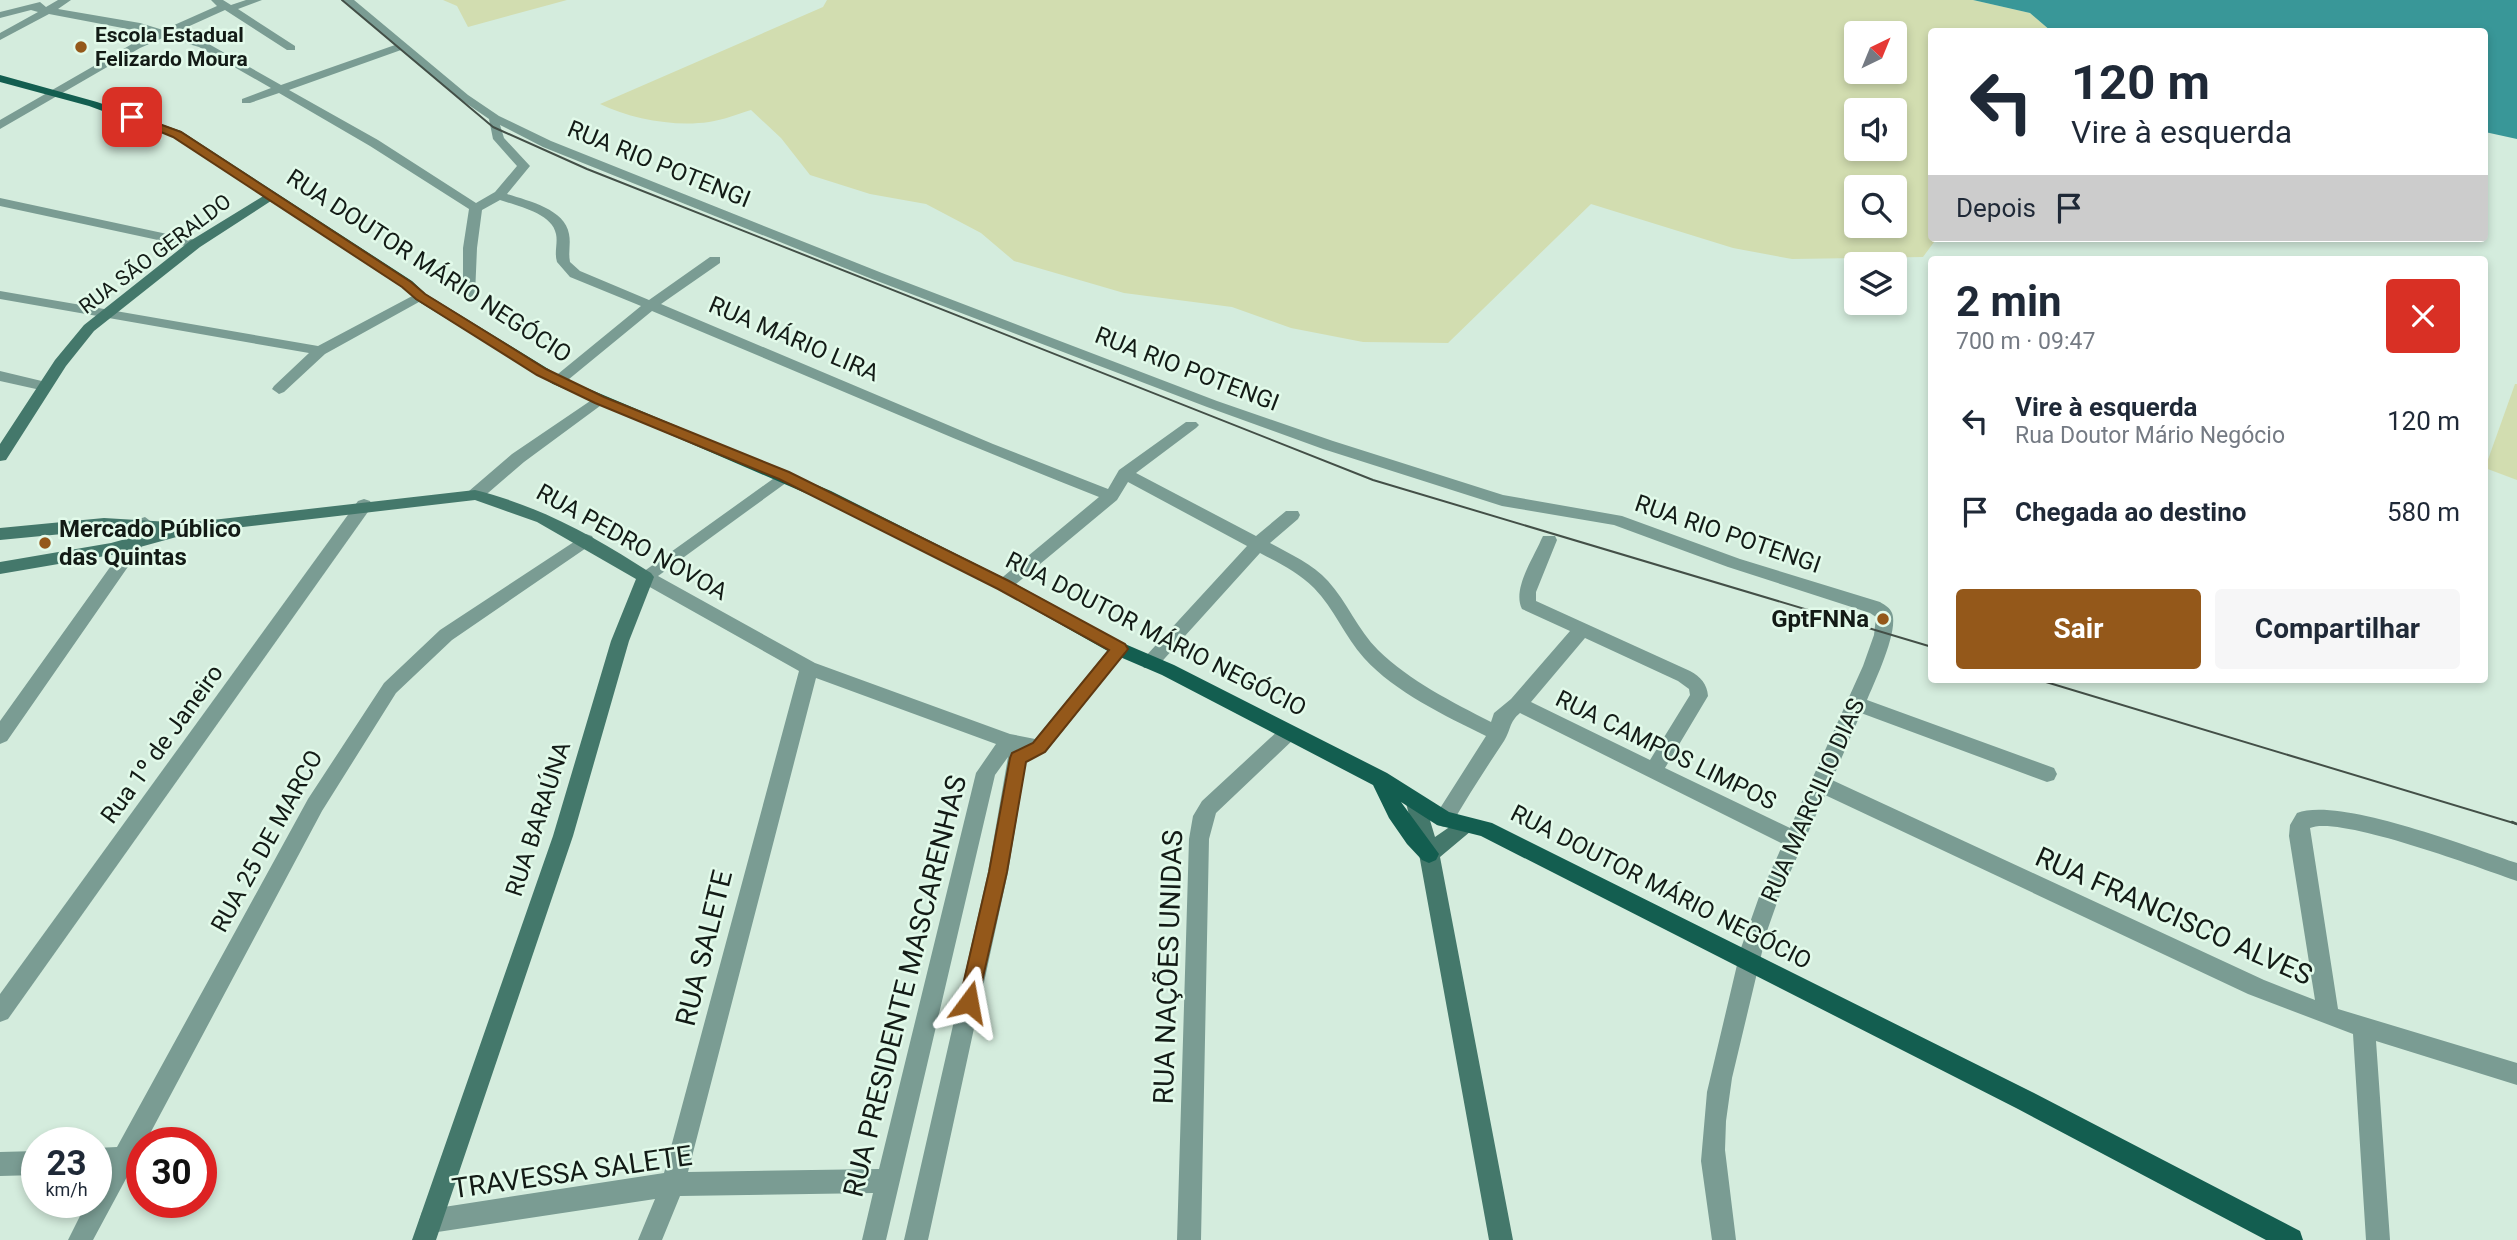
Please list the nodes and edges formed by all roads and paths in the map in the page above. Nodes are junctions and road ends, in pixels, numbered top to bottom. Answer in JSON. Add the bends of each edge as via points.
{"nodes":[{"id":1,"x":57,"y":0,"type":"edge"},
{"id":2,"x":66,"y":0,"type":"edge"},
{"id":3,"x":257,"y":0,"type":"edge"},
{"id":4,"x":348,"y":0,"type":"edge"},
{"id":5,"x":223,"y":5,"type":"edge"},
{"id":6,"x":29,"y":7,"type":"junction"},
{"id":7,"x":47,"y":10,"type":"junction"},
{"id":8,"x":0,"y":15,"type":"edge"},
{"id":9,"x":165,"y":32,"type":"junction"},
{"id":10,"x":0,"y":37,"type":"edge"},
{"id":11,"x":402,"y":46,"type":"junction"},
{"id":12,"x":291,"y":48,"type":"dead end"},
{"id":13,"x":0,"y":78,"type":"edge"},
{"id":14,"x":282,"y":88,"type":"junction"},
{"id":15,"x":55,"y":94,"type":"junction"},
{"id":16,"x":246,"y":101,"type":"dead end"},
{"id":17,"x":492,"y":116,"type":"junction"},
{"id":18,"x":0,"y":125,"type":"edge"},
{"id":19,"x":499,"y":195,"type":"junction"},
{"id":20,"x":270,"y":196,"type":"junction"},
{"id":21,"x":0,"y":202,"type":"edge"},
{"id":22,"x":476,"y":208,"type":"junction"},
{"id":23,"x":195,"y":244,"type":"junction"},
{"id":24,"x":715,"y":260,"type":"dead end"},
{"id":25,"x":0,"y":295,"type":"edge"},
{"id":26,"x":468,"y":295,"type":"dead end"},
{"id":27,"x":421,"y":297,"type":"junction"},
{"id":28,"x":652,"y":304,"type":"junction"},
{"id":29,"x":106,"y":313,"type":"junction"},
{"id":30,"x":320,"y":351,"type":"junction"},
{"id":31,"x":0,"y":376,"type":"edge"},
{"id":32,"x":558,"y":381,"type":"junction"},
{"id":33,"x":45,"y":386,"type":"junction"},
{"id":34,"x":279,"y":389,"type":"dead end"},
{"id":35,"x":599,"y":400,"type":"junction"},
{"id":36,"x":1191,"y":425,"type":"dead end"},
{"id":37,"x":0,"y":456,"type":"edge"},
{"id":38,"x":1125,"y":474,"type":"junction"},
{"id":39,"x":784,"y":475,"type":"junction"},
{"id":40,"x":474,"y":495,"type":"junction"},
{"id":41,"x":1111,"y":496,"type":"junction"},
{"id":42,"x":364,"y":505,"type":"junction"},
{"id":43,"x":1292,"y":515,"type":"dead end"},
{"id":44,"x":145,"y":523,"type":"junction"},
{"id":45,"x":191,"y":527,"type":"junction"},
{"id":46,"x":0,"y":534,"type":"edge"},
{"id":47,"x":586,"y":540,"type":"junction"},
{"id":48,"x":1549,"y":540,"type":"dead end"},
{"id":49,"x":135,"y":544,"type":"junction"},
{"id":50,"x":1257,"y":545,"type":"junction"},
{"id":51,"x":0,"y":569,"type":"edge"},
{"id":52,"x":646,"y":577,"type":"junction"},
{"id":53,"x":1004,"y":585,"type":"junction"},
{"id":54,"x":1880,"y":611,"type":"joint"},
{"id":55,"x":1582,"y":629,"type":"junction"},
{"id":56,"x":1119,"y":649,"type":"junction"},
{"id":57,"x":1150,"y":663,"type":"junction"},
{"id":58,"x":809,"y":668,"type":"junction"},
{"id":59,"x":1518,"y":704,"type":"junction"},
{"id":60,"x":1856,"y":704,"type":"junction"},
{"id":61,"x":1289,"y":733,"type":"junction"},
{"id":62,"x":1498,"y":734,"type":"junction"},
{"id":63,"x":0,"y":736,"type":"edge"},
{"id":64,"x":1014,"y":750,"type":"junction"},
{"id":65,"x":1654,"y":770,"type":"junction"},
{"id":66,"x":2047,"y":774,"type":"dead end"},
{"id":67,"x":1383,"y":783,"type":"junction"},
{"id":68,"x":1819,"y":783,"type":"junction"},
{"id":69,"x":1416,"y":803,"type":"junction"},
{"id":70,"x":1454,"y":822,"type":"junction"},
{"id":71,"x":1792,"y":839,"type":"junction"},
{"id":72,"x":1429,"y":854,"type":"junction"},
{"id":73,"x":2517,"y":872,"type":"edge"},
{"id":74,"x":1747,"y":961,"type":"junction"},
{"id":75,"x":0,"y":1012,"type":"edge"},
{"id":76,"x":2328,"y":1016,"type":"junction"},
{"id":77,"x":2364,"y":1028,"type":"junction"},
{"id":78,"x":2517,"y":1074,"type":"edge"},
{"id":79,"x":123,"y":1158,"type":"junction"},
{"id":80,"x":112,"y":1159,"type":"edge"},
{"id":81,"x":21,"y":1163,"type":"edge"},
{"id":82,"x":0,"y":1164,"type":"edge"},
{"id":83,"x":888,"y":1181,"type":"junction"},
{"id":84,"x":673,"y":1184,"type":"junction"},
{"id":85,"x":428,"y":1231,"type":"edge"},
{"id":86,"x":80,"y":1240,"type":"edge"},
{"id":87,"x":650,"y":1240,"type":"edge"},
{"id":88,"x":874,"y":1240,"type":"edge"},
{"id":89,"x":916,"y":1240,"type":"edge"},
{"id":90,"x":1189,"y":1240,"type":"edge"},
{"id":91,"x":1502,"y":1240,"type":"edge"},
{"id":92,"x":1724,"y":1240,"type":"edge"},
{"id":93,"x":2291,"y":1240,"type":"edge"},
{"id":94,"x":2378,"y":1240,"type":"edge"}],
"edges":[{"from":1,"to":6,"type":"street"},
{"from":2,"to":7,"type":"street"},
{"from":3,"to":5,"type":"street"},
{"from":4,"to":11,"type":"street","name":"RUA RIO POTENGI"},
{"from":5,"to":9,"type":"street"},
{"from":5,"to":12,"type":"street"},
{"from":6,"to":7,"type":"street"},
{"from":6,"to":8,"type":"street"},
{"from":7,"to":9,"type":"street"},
{"from":7,"to":10,"type":"street"},
{"from":9,"to":14,"type":"street","via":[[210,48]]},
{"from":9,"to":15,"type":"street"},
{"from":11,"to":14,"type":"street"},
{"from":11,"to":17,"type":"street","name":"RUA RIO POTENGI"},
{"from":13,"to":15,"type":"main road","name":"RUA DOUTOR MÁRIO NEGÓCIO"},
{"from":14,"to":16,"type":"street"},
{"from":14,"to":22,"type":"street"},
{"from":15,"to":18,"type":"street"},
{"from":15,"to":20,"type":"main road","name":"RUA DOUTOR MÁRIO NEGÓCIO","via":[[177,134]]},
{"from":17,"to":19,"type":"street","via":[[495,137],[524,166]]},
{"from":17,"to":54,"type":"street","name":"RUA RIO POTENGI","via":[[559,149],[1212,404],[1502,500],[1616,520]]},
{"from":19,"to":22,"type":"street"},
{"from":19,"to":28,"type":"street","name":"RUA MÁRIO LIRA","via":[[558,223],[563,240],[560,251],[568,270]]},
{"from":20,"to":23,"type":"street","name":"RUA SÃO GERALDO"},
{"from":20,"to":27,"type":"main road","name":"RUA DOUTOR MÁRIO NEGÓCIO"},
{"from":21,"to":23,"type":"street"},
{"from":22,"to":26,"type":"street"},
{"from":23,"to":29,"type":"street","name":"RUA SÃO GERALDO"},
{"from":24,"to":28,"type":"street"},
{"from":25,"to":29,"type":"street"},
{"from":27,"to":30,"type":"street"},
{"from":27,"to":32,"type":"main road","name":"RUA DOUTOR MÁRIO NEGÓCIO"},
{"from":28,"to":32,"type":"street"},
{"from":28,"to":41,"type":"street","name":"RUA MÁRIO LIRA"},
{"from":29,"to":30,"type":"street"},
{"from":29,"to":33,"type":"street","name":"RUA SÃO GERALDO","via":[[74,345]]},
{"from":30,"to":34,"type":"street"},
{"from":31,"to":33,"type":"street"},
{"from":32,"to":35,"type":"main road","name":"RUA DOUTOR MÁRIO NEGÓCIO"},
{"from":33,"to":37,"type":"street","name":"RUA SÃO GERALDO"},
{"from":35,"to":39,"type":"main road","name":"RUA DOUTOR MÁRIO NEGÓCIO"},
{"from":35,"to":40,"type":"street"},
{"from":36,"to":38,"type":"street"},
{"from":38,"to":41,"type":"street"},
{"from":38,"to":50,"type":"street"},
{"from":39,"to":52,"type":"street"},
{"from":39,"to":53,"type":"main road","name":"RUA DOUTOR MÁRIO NEGÓCIO"},
{"from":40,"to":42,"type":"street","name":"RUA PEDRO NOVOA"},
{"from":40,"to":47,"type":"street","name":"RUA PEDRO NOVOA","via":[[529,510]]},
{"from":41,"to":53,"type":"street"},
{"from":42,"to":45,"type":"street","name":"RUA PEDRO NOVOA"},
{"from":42,"to":75,"type":"street","name":"Rua 1º de Janeiro"},
{"from":43,"to":50,"type":"street"},
{"from":44,"to":45,"type":"street","name":"RUA PEDRO NOVOA"},
{"from":44,"to":46,"type":"street","name":"RUA PEDRO NOVOA"},
{"from":44,"to":49,"type":"street"},
{"from":45,"to":49,"type":"street","name":"RUA PEDRO NOVOA"},
{"from":47,"to":52,"type":"street","name":"RUA PEDRO NOVOA"},
{"from":47,"to":79,"type":"street","name":"RUA 25 DE MARCO","via":[[446,635],[390,688],[315,804]]},
{"from":48,"to":55,"type":"street","via":[[1527,592],[1528,604]]},
{"from":49,"to":51,"type":"street","name":"RUA PEDRO NOVOA"},
{"from":49,"to":63,"type":"street"},
{"from":50,"to":57,"type":"street"},
{"from":50,"to":62,"type":"street","via":[[1280,554],[1321,584],[1385,668],[1441,705]]},
{"from":52,"to":58,"type":"street","name":"RUA PEDRO NOVOA"},
{"from":52,"to":85,"type":"street","name":"RUA BARAÚNA","via":[[620,641],[563,836]]},
{"from":53,"to":56,"type":"main road","name":"RUA DOUTOR MÁRIO NEGÓCIO"},
{"from":54,"to":60,"type":"street","name":"RUA MARCILIO DIAS","via":[[1885,618],[1883,633]]},
{"from":55,"to":59,"type":"street"},
{"from":55,"to":65,"type":"street","via":[[1684,676],[1699,690]]},
{"from":56,"to":57,"type":"main road","name":"RUA DOUTOR MÁRIO NEGÓCIO"},
{"from":56,"to":64,"type":"street","name":"RUA PRESIDENTE MASCARENHAS","via":[[1039,747]]},
{"from":57,"to":61,"type":"main road","name":"RUA DOUTOR MÁRIO NEGÓCIO"},
{"from":58,"to":64,"type":"street","name":"RUA PEDRO NOVOA"},
{"from":58,"to":84,"type":"street","name":"RUA SALETE"},
{"from":59,"to":62,"type":"street","via":[[1501,718]]},
{"from":59,"to":65,"type":"street","name":"RUA CAMPOS LIMPOS"},
{"from":60,"to":66,"type":"street"},
{"from":60,"to":68,"type":"street","name":"RUA MARCILIO DIAS"},
{"from":61,"to":67,"type":"main road","name":"RUA DOUTOR MÁRIO NEGÓCIO"},
{"from":61,"to":90,"type":"street","name":"RUA NAÇÕES UNIDAS","via":[[1203,816]]},
{"from":62,"to":70,"type":"street","via":[[1478,761]]},
{"from":64,"to":83,"type":"street","name":"RUA PRESIDENTE MASCARENHAS","via":[[986,773]]},
{"from":64,"to":89,"type":"street","via":[[998,872]]},
{"from":65,"to":71,"type":"street","name":"RUA CAMPOS LIMPOS"},
{"from":67,"to":69,"type":"main road","name":"RUA DOUTOR MÁRIO NEGÓCIO"},
{"from":67,"to":72,"type":"main road","via":[[1389,802]]},
{"from":68,"to":71,"type":"street","name":"RUA MARCILIO DIAS"},
{"from":68,"to":76,"type":"street","name":"RUA FRANCISCO ALVES","via":[[2256,987]]},
{"from":69,"to":70,"type":"main road","name":"RUA DOUTOR MÁRIO NEGÓCIO"},
{"from":69,"to":72,"type":"street"},
{"from":70,"to":72,"type":"street"},
{"from":70,"to":74,"type":"main road","name":"RUA DOUTOR MÁRIO NEGÓCIO","via":[[1485,828]]},
{"from":71,"to":74,"type":"street","name":"RUA MARCILIO DIAS"},
{"from":72,"to":91,"type":"street"},
{"from":73,"to":76,"type":"street","via":[[2322,816],[2304,819],[2300,836]]},
{"from":74,"to":92,"type":"street","name":"RUA MARCILIO DIAS","via":[[1712,1150]]},
{"from":74,"to":93,"type":"main road","name":"RUA DOUTOR MÁRIO NEGÓCIO"},
{"from":76,"to":77,"type":"street","name":"RUA FRANCISCO ALVES"},
{"from":77,"to":78,"type":"street","name":"RUA FRANCISCO ALVES"},
{"from":77,"to":94,"type":"street"},
{"from":79,"to":80,"type":"street"},
{"from":79,"to":86,"type":"street","name":"RUA 25 DE MARCO"},
{"from":81,"to":82,"type":"street"},
{"from":83,"to":84,"type":"street","name":"TRAVESSA SALETE"},
{"from":83,"to":88,"type":"street","name":"RUA PRESIDENTE MASCARENHAS"},
{"from":84,"to":85,"type":"street","name":"TRAVESSA SALETE"},
{"from":84,"to":87,"type":"street","name":"RUA SALETE"}]}
